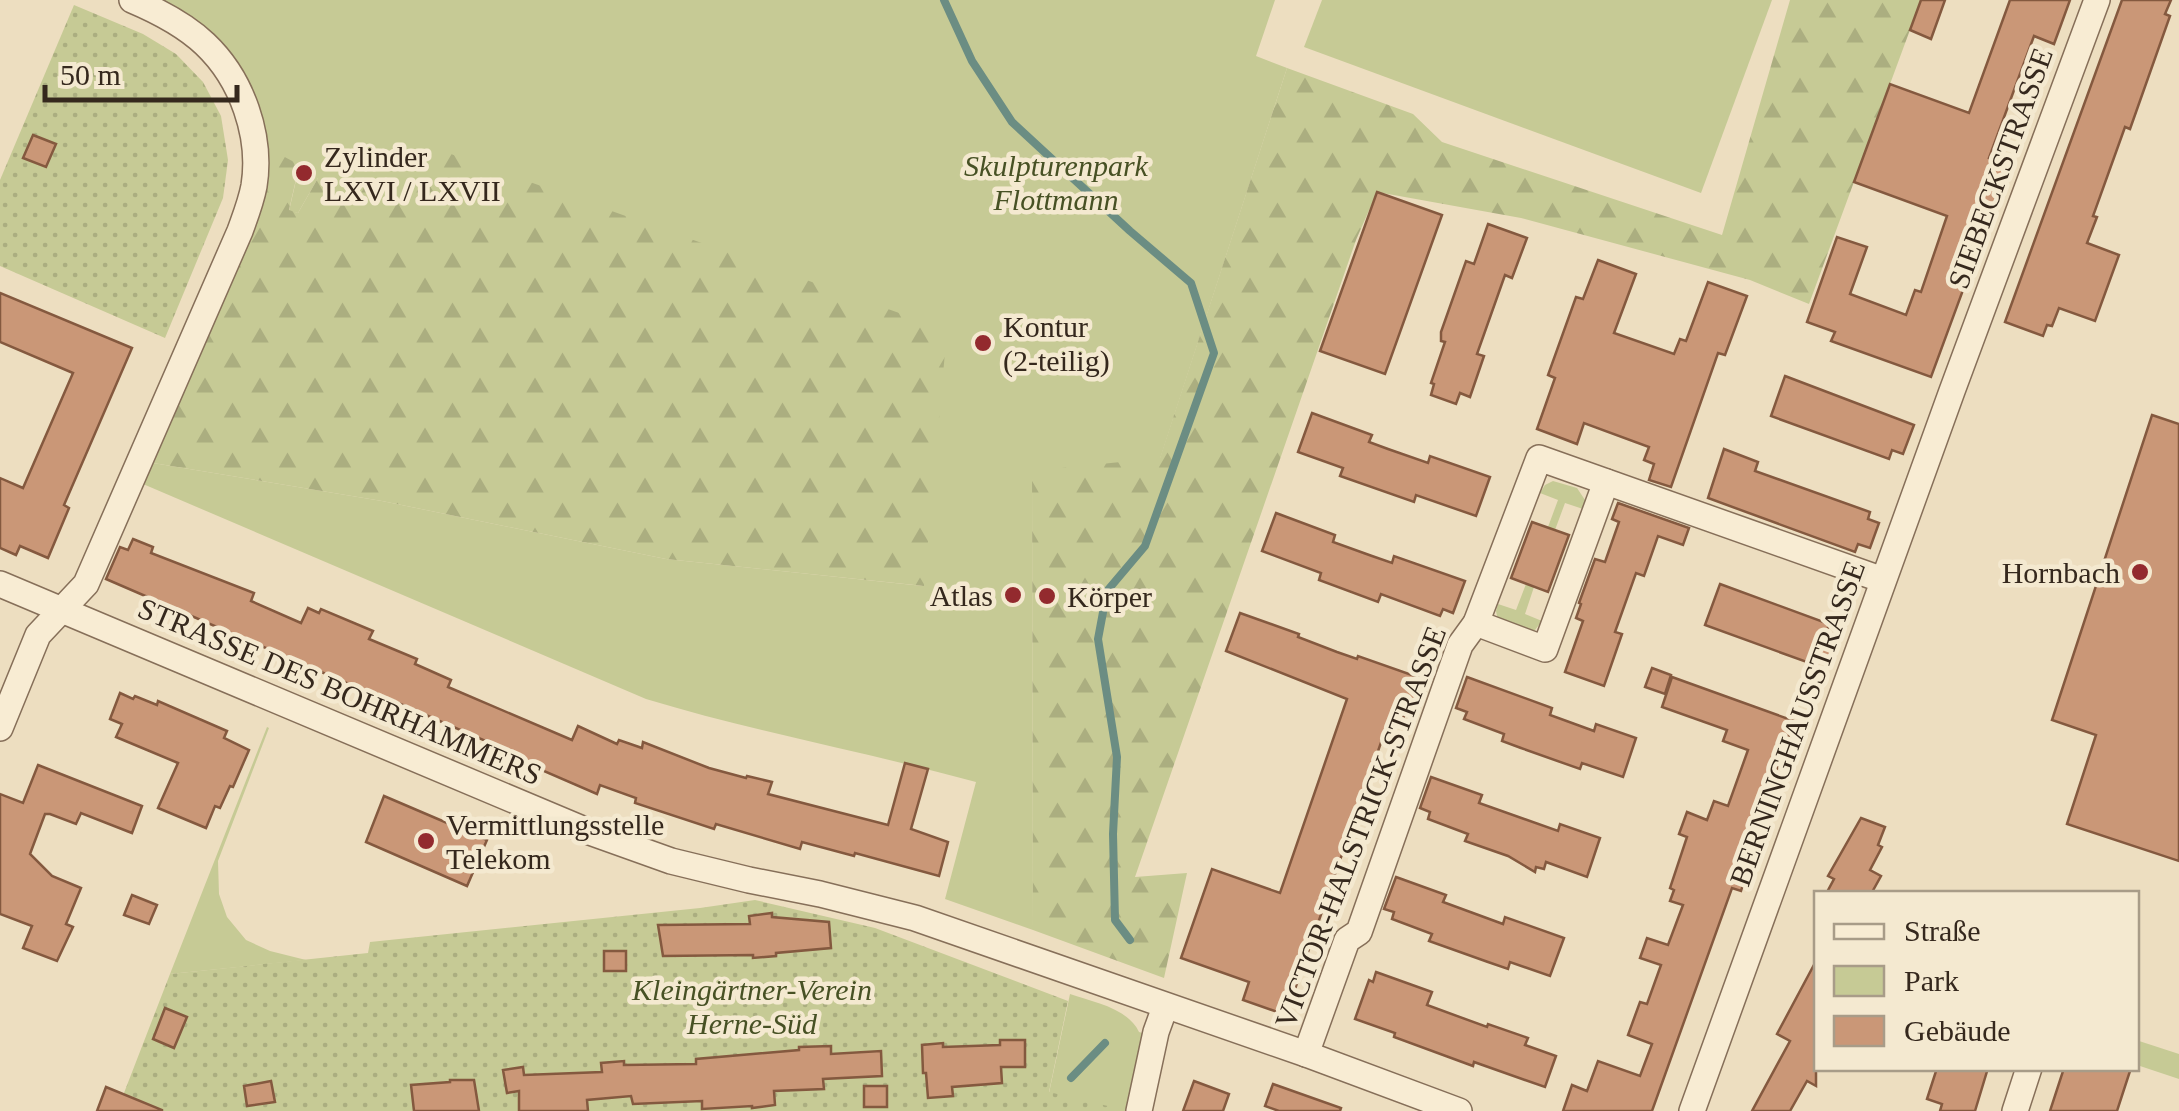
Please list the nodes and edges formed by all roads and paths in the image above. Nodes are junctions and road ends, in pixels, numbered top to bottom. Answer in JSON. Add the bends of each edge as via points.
{"nodes":[{"id":1,"x":132,"y":0,"type":"edge"},
{"id":2,"x":2097,"y":0,"type":"edge"},
{"id":3,"x":1964,"y":358,"type":"joint"},
{"id":4,"x":1606,"y":482,"type":"junction"},
{"id":5,"x":1884,"y":580,"type":"junction"},
{"id":6,"x":0,"y":584,"type":"edge"},
{"id":7,"x":62,"y":609,"type":"junction"},
{"id":8,"x":1476,"y":623,"type":"junction"},
{"id":9,"x":0,"y":728,"type":"edge"},
{"id":10,"x":1165,"y":1006,"type":"junction"},
{"id":11,"x":1306,"y":1054,"type":"junction"},
{"id":12,"x":2028,"y":1071,"type":"edge"},
{"id":13,"x":1139,"y":1111,"type":"edge"},
{"id":14,"x":1458,"y":1111,"type":"edge"},
{"id":15,"x":1692,"y":1111,"type":"edge"},
{"id":16,"x":2015,"y":1111,"type":"edge"}],
"edges":[{"from":1,"to":7,"type":"street","via":[[178,22],[225,67],[254,137],[254,186],[86,584]]},
{"from":2,"to":3,"type":"street","name":"SIEBECKSTRASSE"},
{"from":3,"to":5,"type":"street","name":"BERNINGHAUSSTRASSE"},
{"from":4,"to":5,"type":"street","name":"VICTOR-HALSTRICK-STRASSE"},
{"from":4,"to":8,"type":"street","name":"VICTOR-HALSTRICK-STRASSE","via":[[1539,458]]},
{"from":4,"to":8,"type":"street","name":"VICTOR-HALSTRICK-STRASSE","via":[[1545,649]]},
{"from":5,"to":15,"type":"street","name":"BERNINGHAUSSTRASSE"},
{"from":6,"to":7,"type":"street","name":"STRASSE DES BOHRHAMMERS"},
{"from":7,"to":9,"type":"street","via":[[38,635]]},
{"from":7,"to":10,"type":"street","name":"STRASSE DES BOHRHAMMERS","via":[[670,861],[915,918]]},
{"from":8,"to":11,"type":"street","name":"VICTOR-HALSTRICK-STRASSE","via":[[1460,645],[1359,932],[1347,940]]},
{"from":10,"to":11,"type":"street","name":"STRASSE DES BOHRHAMMERS"},
{"from":10,"to":13,"type":"street"},
{"from":11,"to":14,"type":"street","name":"STRASSE DES BOHRHAMMERS"},
{"from":12,"to":16,"type":"street"}]}
